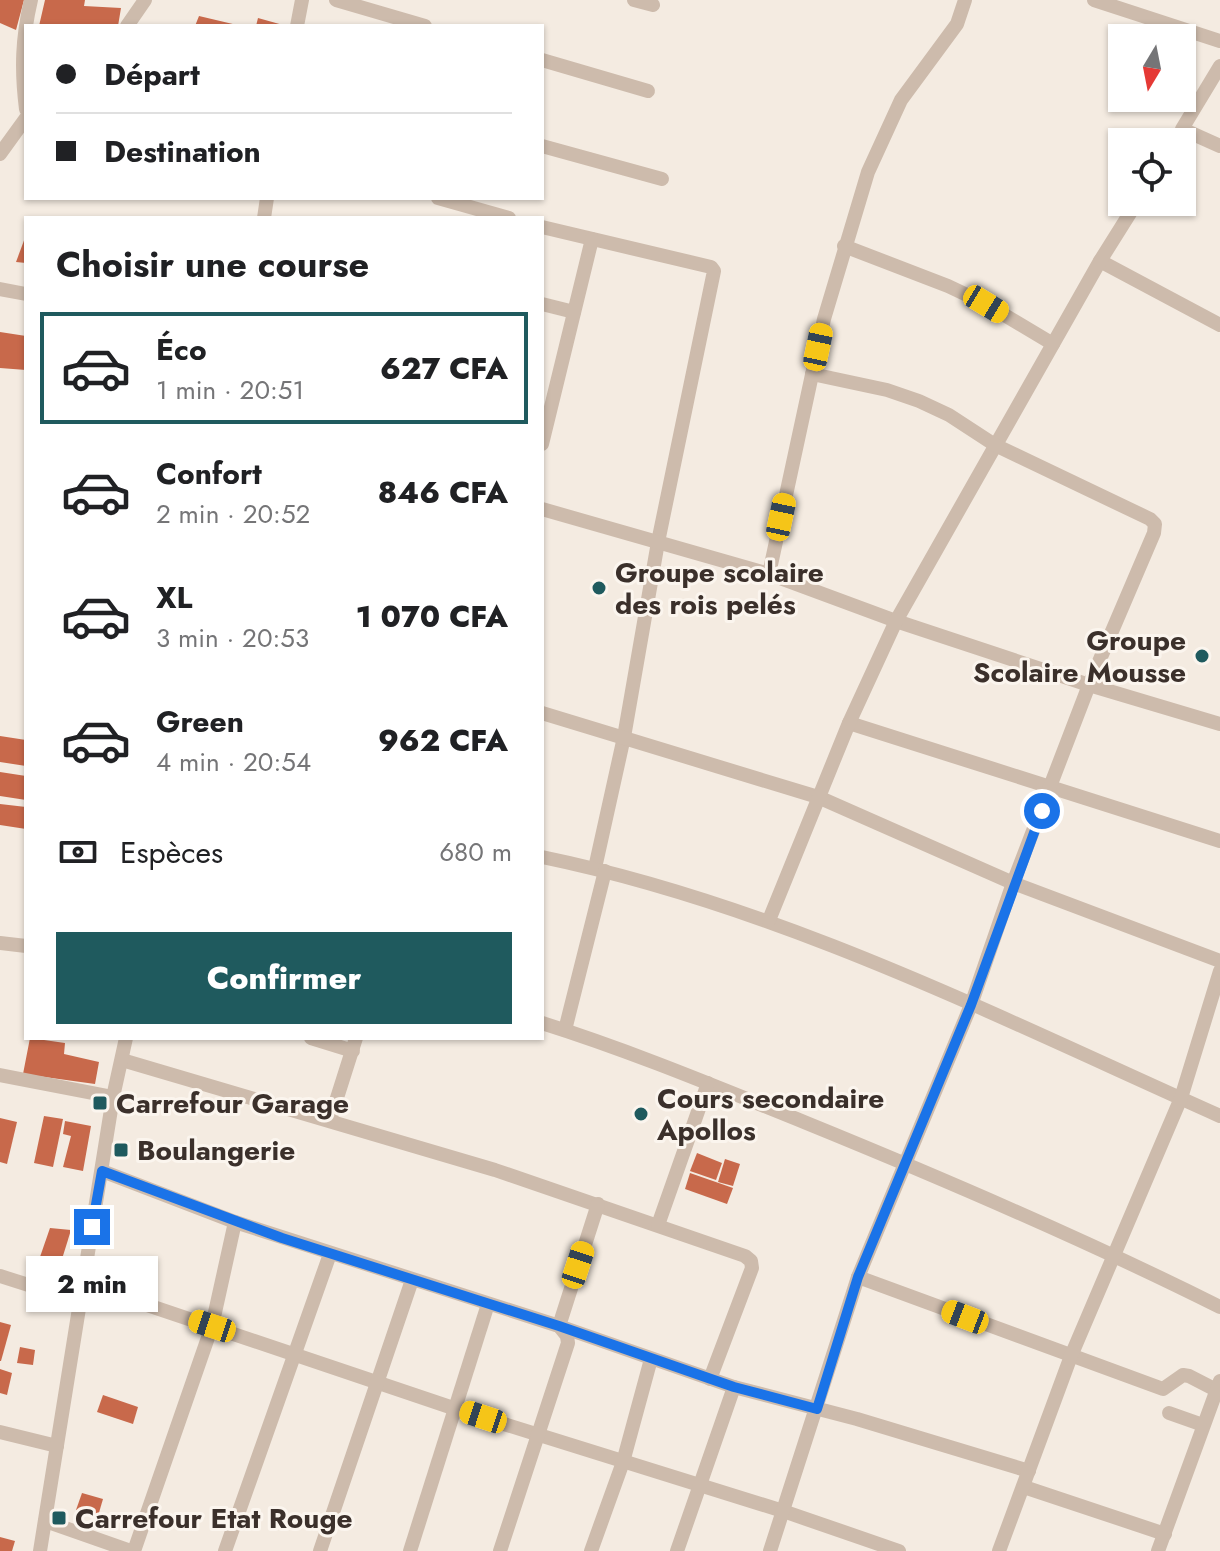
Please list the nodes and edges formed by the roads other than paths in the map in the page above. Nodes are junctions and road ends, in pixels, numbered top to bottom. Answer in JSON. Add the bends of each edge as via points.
{"nodes":[{"id":1,"x":31,"y":0,"type":"edge"},
{"id":2,"x":145,"y":0,"type":"edge"},
{"id":3,"x":302,"y":0,"type":"edge"},
{"id":4,"x":336,"y":0,"type":"edge"},
{"id":5,"x":634,"y":0,"type":"edge"},
{"id":6,"x":965,"y":0,"type":"edge"},
{"id":7,"x":1094,"y":0,"type":"edge"},
{"id":8,"x":653,"y":5,"type":"dead end"},
{"id":9,"x":26,"y":24,"type":"edge"},
{"id":10,"x":128,"y":24,"type":"edge"},
{"id":11,"x":297,"y":24,"type":"edge"},
{"id":12,"x":418,"y":24,"type":"edge"},
{"id":13,"x":24,"y":33,"type":"edge"},
{"id":14,"x":1220,"y":41,"type":"edge"},
{"id":15,"x":544,"y":61,"type":"edge"},
{"id":16,"x":1220,"y":66,"type":"edge"},
{"id":17,"x":648,"y":91,"type":"dead end"},
{"id":18,"x":24,"y":95,"type":"edge"},
{"id":19,"x":24,"y":121,"type":"edge"},
{"id":20,"x":1183,"y":128,"type":"edge"},
{"id":21,"x":1196,"y":140,"type":"edge"},
{"id":22,"x":1220,"y":146,"type":"edge"},
{"id":23,"x":544,"y":147,"type":"edge"},
{"id":24,"x":0,"y":154,"type":"edge"},
{"id":25,"x":662,"y":179,"type":"dead end"},
{"id":26,"x":445,"y":200,"type":"edge"},
{"id":27,"x":502,"y":216,"type":"edge"},
{"id":28,"x":1128,"y":216,"type":"edge"},
{"id":29,"x":544,"y":227,"type":"edge"},
{"id":30,"x":592,"y":239,"type":"junction"},
{"id":31,"x":844,"y":246,"type":"junction"},
{"id":32,"x":1100,"y":261,"type":"junction"},
{"id":33,"x":0,"y":289,"type":"edge"},
{"id":34,"x":24,"y":294,"type":"edge"},
{"id":35,"x":544,"y":304,"type":"edge"},
{"id":36,"x":574,"y":312,"type":"junction"},
{"id":37,"x":1220,"y":325,"type":"edge"},
{"id":38,"x":1053,"y":344,"type":"junction"},
{"id":39,"x":812,"y":374,"type":"junction"},
{"id":40,"x":544,"y":436,"type":"edge"},
{"id":41,"x":995,"y":445,"type":"junction"},
{"id":42,"x":544,"y":510,"type":"edge"},
{"id":43,"x":658,"y":542,"type":"junction"},
{"id":44,"x":769,"y":574,"type":"junction"},
{"id":45,"x":896,"y":621,"type":"junction"},
{"id":46,"x":1089,"y":685,"type":"junction"},
{"id":47,"x":544,"y":714,"type":"edge"},
{"id":48,"x":849,"y":723,"type":"junction"},
{"id":49,"x":1220,"y":724,"type":"edge"},
{"id":50,"x":624,"y":737,"type":"junction"},
{"id":51,"x":1051,"y":787,"type":"junction"},
{"id":52,"x":818,"y":797,"type":"junction"},
{"id":53,"x":1220,"y":841,"type":"edge"},
{"id":54,"x":544,"y":857,"type":"edge"},
{"id":55,"x":600,"y":869,"type":"junction"},
{"id":56,"x":1013,"y":883,"type":"junction"},
{"id":57,"x":769,"y":920,"type":"junction"},
{"id":58,"x":0,"y":943,"type":"edge"},
{"id":59,"x":24,"y":946,"type":"edge"},
{"id":60,"x":1220,"y":961,"type":"edge"},
{"id":61,"x":1220,"y":971,"type":"edge"},
{"id":62,"x":971,"y":1005,"type":"junction"},
{"id":63,"x":544,"y":1024,"type":"edge"},
{"id":64,"x":565,"y":1030,"type":"junction"},
{"id":65,"x":126,"y":1040,"type":"edge"},
{"id":66,"x":323,"y":1040,"type":"edge"},
{"id":67,"x":354,"y":1045,"type":"edge"},
{"id":68,"x":122,"y":1060,"type":"junction"},
{"id":69,"x":0,"y":1075,"type":"edge"},
{"id":70,"x":708,"y":1083,"type":"junction"},
{"id":71,"x":113,"y":1097,"type":"junction"},
{"id":72,"x":1181,"y":1098,"type":"junction"},
{"id":73,"x":1220,"y":1116,"type":"edge"},
{"id":74,"x":330,"y":1120,"type":"junction"},
{"id":75,"x":906,"y":1163,"type":"junction"},
{"id":76,"x":102,"y":1171,"type":"junction"},
{"id":77,"x":598,"y":1204,"type":"junction"},
{"id":78,"x":235,"y":1222,"type":"junction"},
{"id":79,"x":658,"y":1225,"type":"junction"},
{"id":80,"x":330,"y":1254,"type":"junction"},
{"id":81,"x":1114,"y":1255,"type":"junction"},
{"id":82,"x":0,"y":1276,"type":"edge"},
{"id":83,"x":858,"y":1277,"type":"junction"},
{"id":84,"x":412,"y":1280,"type":"junction"},
{"id":85,"x":82,"y":1283,"type":"junction"},
{"id":86,"x":79,"y":1301,"type":"junction"},
{"id":87,"x":488,"y":1304,"type":"junction"},
{"id":88,"x":1220,"y":1307,"type":"edge"},
{"id":89,"x":212,"y":1326,"type":"junction"},
{"id":90,"x":559,"y":1326,"type":"junction"},
{"id":91,"x":296,"y":1355,"type":"junction"},
{"id":92,"x":1071,"y":1356,"type":"junction"},
{"id":93,"x":651,"y":1359,"type":"junction"},
{"id":94,"x":710,"y":1379,"type":"junction"},
{"id":95,"x":378,"y":1383,"type":"junction"},
{"id":96,"x":734,"y":1387,"type":"junction"},
{"id":97,"x":1218,"y":1388,"type":"edge"},
{"id":98,"x":456,"y":1409,"type":"junction"},
{"id":99,"x":817,"y":1409,"type":"junction"},
{"id":100,"x":1169,"y":1413,"type":"dead end"},
{"id":101,"x":1203,"y":1425,"type":"junction"},
{"id":102,"x":0,"y":1432,"type":"edge"},
{"id":103,"x":538,"y":1435,"type":"junction"},
{"id":104,"x":57,"y":1446,"type":"junction"},
{"id":105,"x":623,"y":1462,"type":"junction"},
{"id":106,"x":1029,"y":1471,"type":"junction"},
{"id":107,"x":699,"y":1487,"type":"junction"},
{"id":108,"x":1024,"y":1487,"type":"junction"},
{"id":109,"x":783,"y":1511,"type":"junction"},
{"id":110,"x":45,"y":1521,"type":"junction"},
{"id":111,"x":1165,"y":1534,"type":"junction"},
{"id":112,"x":40,"y":1551,"type":"edge"},
{"id":113,"x":133,"y":1551,"type":"edge"},
{"id":114,"x":225,"y":1551,"type":"edge"},
{"id":115,"x":320,"y":1551,"type":"edge"},
{"id":116,"x":410,"y":1551,"type":"edge"},
{"id":117,"x":500,"y":1551,"type":"edge"},
{"id":118,"x":591,"y":1551,"type":"edge"},
{"id":119,"x":677,"y":1551,"type":"edge"},
{"id":120,"x":770,"y":1551,"type":"edge"},
{"id":121,"x":899,"y":1551,"type":"edge"},
{"id":122,"x":999,"y":1551,"type":"edge"},
{"id":123,"x":1158,"y":1551,"type":"edge"}],
"edges":[{"from":1,"to":9,"type":"street"},
{"from":2,"to":10,"type":"street"},
{"from":3,"to":11,"type":"street"},
{"from":4,"to":12,"type":"street"},
{"from":5,"to":8,"type":"street"},
{"from":6,"to":31,"type":"street","via":[[957,24],[901,100],[883,135]]},
{"from":7,"to":14,"type":"street"},
{"from":13,"to":18,"type":"street"},
{"from":15,"to":17,"type":"street"},
{"from":16,"to":20,"type":"street"},
{"from":19,"to":24,"type":"street"},
{"from":21,"to":22,"type":"street"},
{"from":23,"to":25,"type":"street"},
{"from":26,"to":27,"type":"street"},
{"from":28,"to":32,"type":"street"},
{"from":29,"to":30,"type":"street"},
{"from":30,"to":36,"type":"street"},
{"from":30,"to":43,"type":"street","via":[[714,271]]},
{"from":31,"to":38,"type":"street","via":[[948,286]]},
{"from":31,"to":39,"type":"street"},
{"from":32,"to":37,"type":"street"},
{"from":32,"to":38,"type":"street"},
{"from":33,"to":34,"type":"street"},
{"from":35,"to":36,"type":"street"},
{"from":36,"to":40,"type":"street"},
{"from":38,"to":41,"type":"street"},
{"from":39,"to":41,"type":"street","via":[[919,401]]},
{"from":39,"to":44,"type":"street"},
{"from":41,"to":45,"type":"street"},
{"from":41,"to":46,"type":"street","via":[[1155,524]]},
{"from":42,"to":43,"type":"street"},
{"from":43,"to":44,"type":"street"},
{"from":43,"to":50,"type":"street"},
{"from":44,"to":45,"type":"street"},
{"from":45,"to":46,"type":"street"},
{"from":45,"to":48,"type":"street"},
{"from":46,"to":49,"type":"street"},
{"from":46,"to":51,"type":"street"},
{"from":47,"to":50,"type":"street"},
{"from":48,"to":51,"type":"street"},
{"from":48,"to":52,"type":"street"},
{"from":50,"to":52,"type":"street"},
{"from":50,"to":55,"type":"street"},
{"from":51,"to":53,"type":"street"},
{"from":51,"to":56,"type":"street"},
{"from":52,"to":56,"type":"street"},
{"from":52,"to":57,"type":"street"},
{"from":54,"to":55,"type":"street"},
{"from":55,"to":57,"type":"street"},
{"from":55,"to":64,"type":"street"},
{"from":56,"to":60,"type":"street"},
{"from":56,"to":62,"type":"street"},
{"from":57,"to":62,"type":"street"},
{"from":58,"to":59,"type":"street"},
{"from":61,"to":72,"type":"street"},
{"from":62,"to":72,"type":"street"},
{"from":62,"to":75,"type":"street"},
{"from":63,"to":64,"type":"street"},
{"from":64,"to":70,"type":"street"},
{"from":65,"to":68,"type":"street"},
{"from":66,"to":67,"type":"street"},
{"from":67,"to":74,"type":"street"},
{"from":68,"to":71,"type":"street"},
{"from":68,"to":74,"type":"street"},
{"from":69,"to":71,"type":"street"},
{"from":70,"to":75,"type":"street"},
{"from":70,"to":79,"type":"street"},
{"from":71,"to":76,"type":"street"},
{"from":72,"to":73,"type":"street"},
{"from":72,"to":81,"type":"street"},
{"from":74,"to":77,"type":"street"},
{"from":75,"to":81,"type":"street"},
{"from":75,"to":83,"type":"street"},
{"from":76,"to":78,"type":"street"},
{"from":76,"to":85,"type":"street"},
{"from":77,"to":79,"type":"street"},
{"from":77,"to":90,"type":"street"},
{"from":78,"to":80,"type":"street"},
{"from":78,"to":89,"type":"street"},
{"from":79,"to":94,"type":"street","via":[[751,1261]]},
{"from":80,"to":84,"type":"street"},
{"from":80,"to":91,"type":"street"},
{"from":81,"to":88,"type":"street"},
{"from":81,"to":92,"type":"street"},
{"from":82,"to":86,"type":"street"},
{"from":83,"to":92,"type":"street"},
{"from":83,"to":99,"type":"street"},
{"from":84,"to":87,"type":"street"},
{"from":84,"to":95,"type":"street"},
{"from":85,"to":86,"type":"street"},
{"from":85,"to":89,"type":"street"},
{"from":86,"to":104,"type":"street"},
{"from":87,"to":90,"type":"street"},
{"from":87,"to":98,"type":"street"},
{"from":89,"to":91,"type":"street"},
{"from":89,"to":113,"type":"street"},
{"from":90,"to":93,"type":"street"},
{"from":90,"to":103,"type":"street","via":[[568,1343]]},
{"from":91,"to":95,"type":"street"},
{"from":91,"to":114,"type":"street"},
{"from":92,"to":97,"type":"street","via":[[1163,1389],[1183,1375]]},
{"from":92,"to":106,"type":"street"},
{"from":93,"to":94,"type":"street"},
{"from":93,"to":105,"type":"street"},
{"from":94,"to":96,"type":"street"},
{"from":95,"to":98,"type":"street"},
{"from":95,"to":115,"type":"street"},
{"from":96,"to":99,"type":"street"},
{"from":96,"to":107,"type":"street"},
{"from":97,"to":101,"type":"street"},
{"from":98,"to":103,"type":"street"},
{"from":98,"to":116,"type":"street"},
{"from":99,"to":106,"type":"street"},
{"from":99,"to":109,"type":"street"},
{"from":100,"to":101,"type":"street"},
{"from":101,"to":111,"type":"street"},
{"from":102,"to":104,"type":"street"},
{"from":103,"to":105,"type":"street"},
{"from":103,"to":117,"type":"street"},
{"from":104,"to":110,"type":"street"},
{"from":105,"to":107,"type":"street"},
{"from":105,"to":118,"type":"street"},
{"from":106,"to":108,"type":"street"},
{"from":107,"to":109,"type":"street"},
{"from":107,"to":119,"type":"street"},
{"from":108,"to":111,"type":"street"},
{"from":108,"to":122,"type":"street"},
{"from":109,"to":120,"type":"street"},
{"from":109,"to":121,"type":"street"},
{"from":110,"to":112,"type":"street"},
{"from":110,"to":113,"type":"street"},
{"from":111,"to":123,"type":"street"}]}
